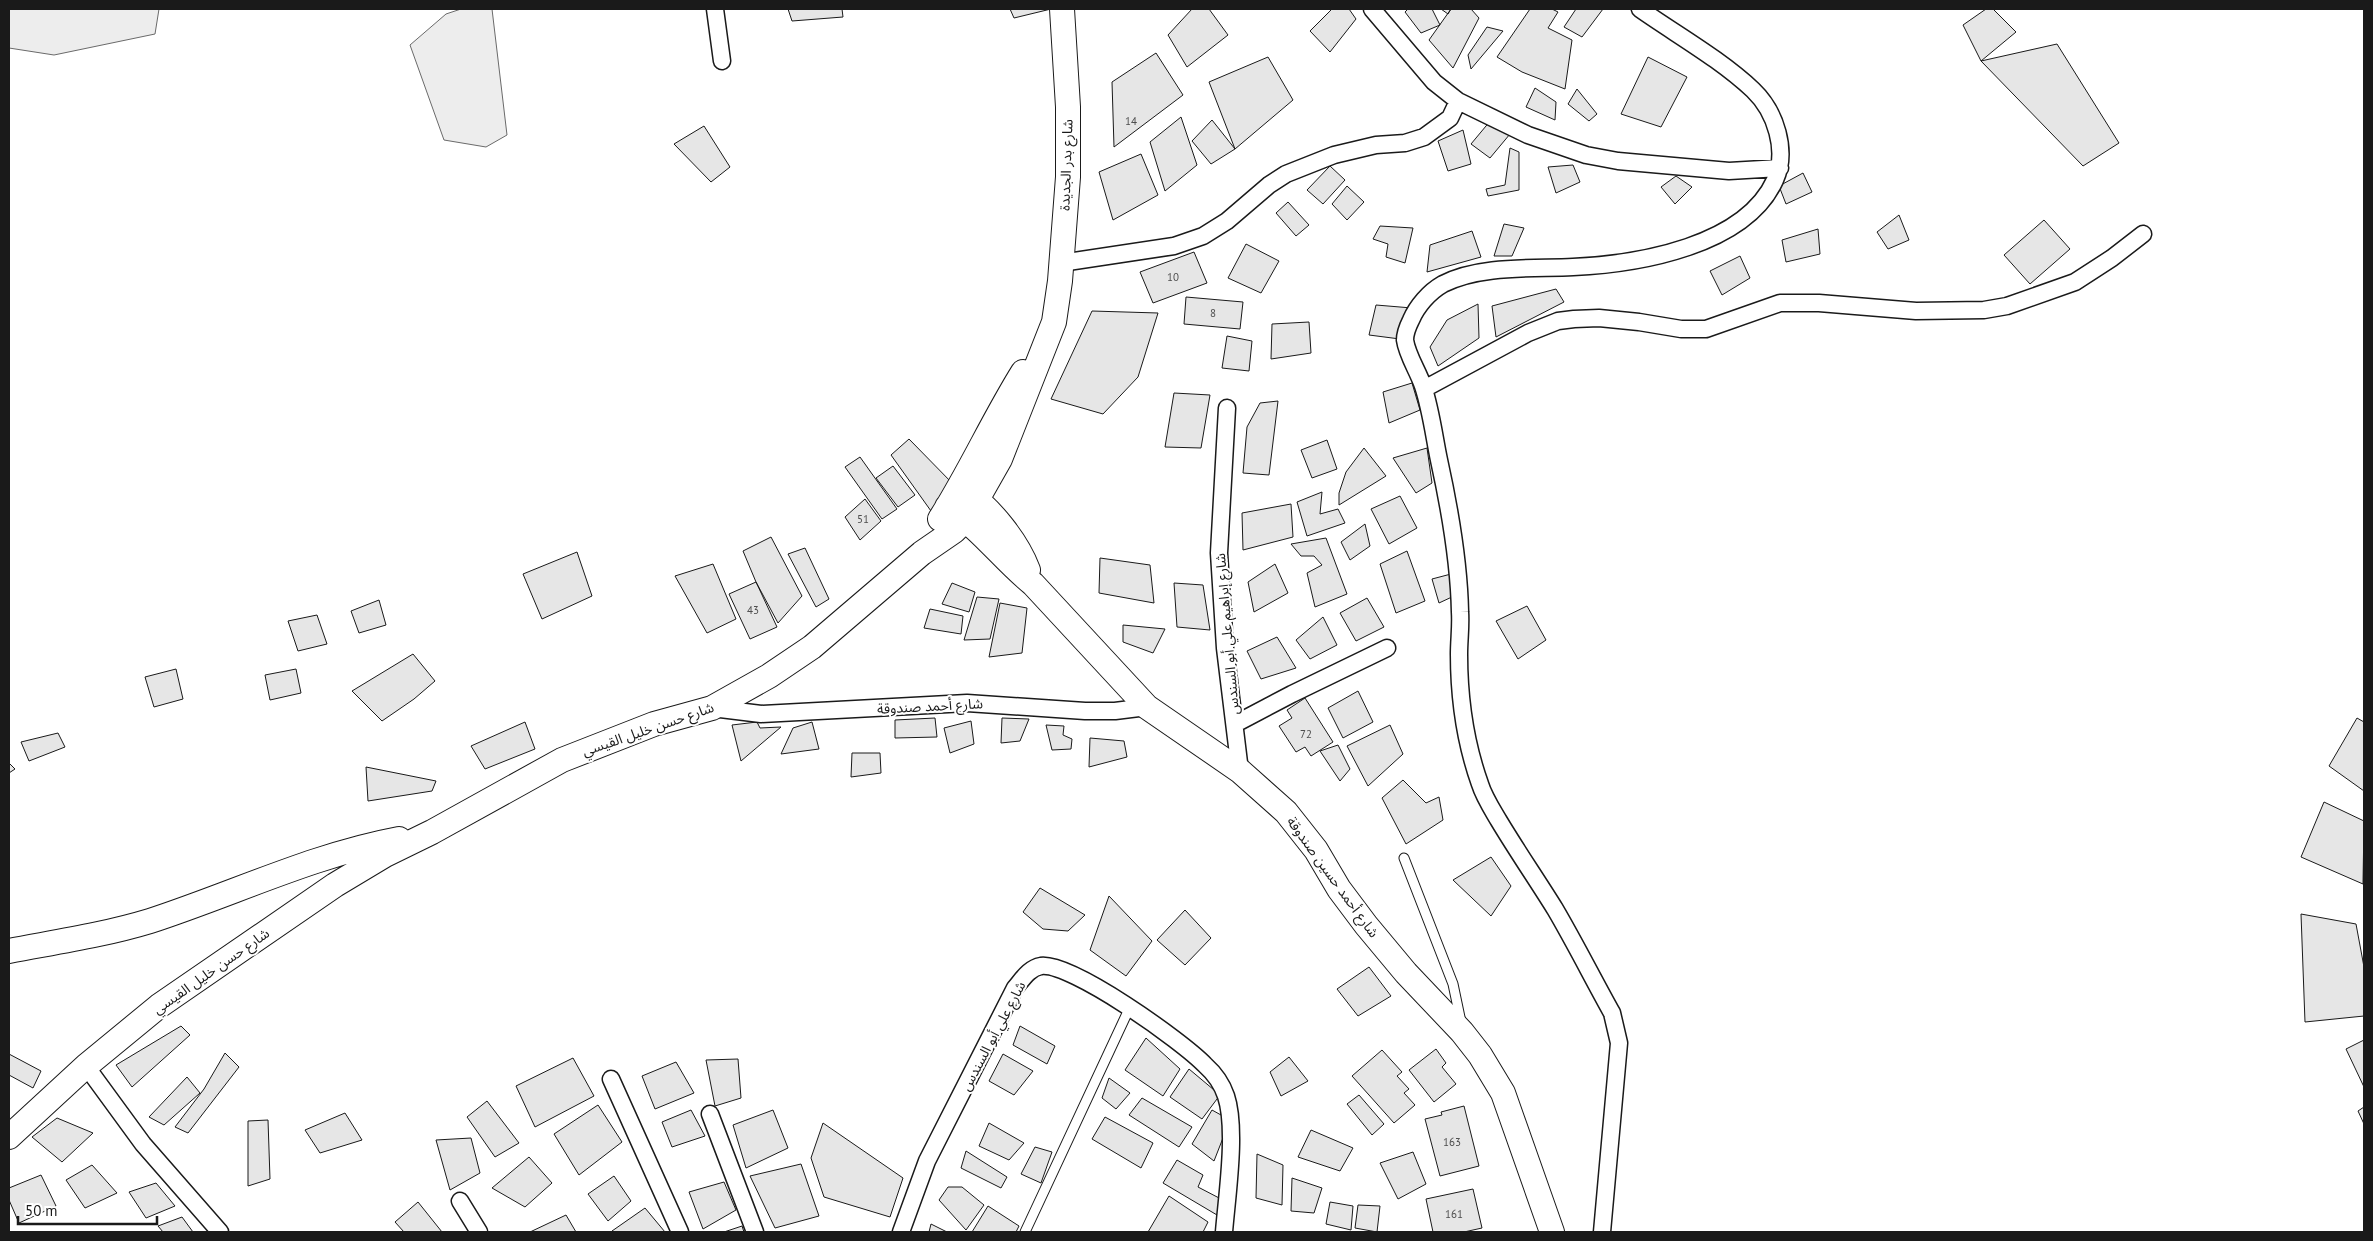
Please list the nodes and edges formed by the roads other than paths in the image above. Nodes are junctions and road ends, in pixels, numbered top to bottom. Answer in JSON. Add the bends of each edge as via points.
{"nodes":[{"id":1,"x":714,"y":9,"type":"edge"},
{"id":2,"x":1062,"y":9,"type":"edge"},
{"id":3,"x":1372,"y":9,"type":"edge"},
{"id":4,"x":1640,"y":9,"type":"edge"},
{"id":5,"x":722,"y":60,"type":"dead end"},
{"id":6,"x":1458,"y":101,"type":"junction"},
{"id":7,"x":1780,"y":168,"type":"junction"},
{"id":8,"x":2143,"y":234,"type":"dead end"},
{"id":9,"x":1060,"y":263,"type":"junction"},
{"id":10,"x":1424,"y":388,"type":"junction"},
{"id":11,"x":1227,"y":408,"type":"dead end"},
{"id":12,"x":963,"y":503,"type":"junction"},
{"id":13,"x":1387,"y":648,"type":"dead end"},
{"id":14,"x":1147,"y":707,"type":"junction"},
{"id":15,"x":712,"y":708,"type":"junction"},
{"id":16,"x":1235,"y":724,"type":"junction"},
{"id":17,"x":1240,"y":771,"type":"junction"},
{"id":18,"x":432,"y":832,"type":"junction"},
{"id":19,"x":1404,"y":858,"type":"dead end"},
{"id":20,"x":9,"y":951,"type":"edge"},
{"id":21,"x":1130,"y":1007,"type":"junction"},
{"id":22,"x":1462,"y":1032,"type":"junction"},
{"id":23,"x":86,"y":1066,"type":"junction"},
{"id":24,"x":611,"y":1079,"type":"dead end"},
{"id":25,"x":710,"y":1114,"type":"dead end"},
{"id":26,"x":9,"y":1137,"type":"edge"},
{"id":27,"x":460,"y":1201,"type":"dead end"},
{"id":28,"x":220,"y":1232,"type":"edge"},
{"id":29,"x":479,"y":1232,"type":"edge"},
{"id":30,"x":680,"y":1232,"type":"edge"},
{"id":31,"x":755,"y":1232,"type":"edge"},
{"id":32,"x":901,"y":1232,"type":"edge"},
{"id":33,"x":1025,"y":1232,"type":"edge"},
{"id":34,"x":1224,"y":1232,"type":"edge"},
{"id":35,"x":1552,"y":1232,"type":"edge"},
{"id":36,"x":1602,"y":1232,"type":"edge"}],
"edges":[{"from":1,"to":5,"type":"street"},
{"from":2,"to":9,"type":"main road","name":"شارع بدر الجديدة","via":[[1068,177]]},
{"from":3,"to":6,"type":"street","via":[[1434,82]]},
{"from":4,"to":7,"type":"street","via":[[1753,90],[1775,127],[1780,143]]},
{"from":6,"to":7,"type":"street","via":[[1528,135],[1586,155],[1647,165],[1729,170]]},
{"from":6,"to":9,"type":"street","via":[[1450,118],[1424,136],[1405,143],[1376,145],[1334,155],[1278,179],[1245,208],[1203,236],[1174,246]]},
{"from":7,"to":10,"type":"street","via":[[1763,200],[1738,222],[1678,249],[1606,266],[1521,268],[1442,284],[1418,308],[1406,332],[1405,340]]},
{"from":8,"to":10,"type":"street","via":[[2075,282],[2008,306],[1984,310],[1916,311],[1780,303],[1706,329],[1574,318],[1528,333]]},
{"from":9,"to":12,"type":"main road","name":"شارع بدر الجديدة","via":[[1054,322],[997,414]]},
{"from":10,"to":36,"type":"street","via":[[1458,573],[1464,725],[1481,788],[1556,911],[1612,1013],[1617,1029],[1619,1059]]},
{"from":11,"to":16,"type":"street","name":"شارع إبراهيم علي أبو السندس","via":[[1219,553],[1225,648]]},
{"from":12,"to":14,"type":"main road","name":"شارع أحمد حسين صندوقة","via":[[1018,572],[1033,584]]},
{"from":12,"to":15,"type":"main road","name":"شارع حسن خليل القيسي","via":[[928,539],[922,553],[812,648]]},
{"from":13,"to":16,"type":"street"},
{"from":14,"to":15,"type":"street","name":"شارع أحمد صندوقة","via":[[1084,711],[967,703],[761,714]]},
{"from":14,"to":17,"type":"main road","name":"شارع أحمد حسين صندوقة"},
{"from":15,"to":18,"type":"main road","name":"شارع حسن خليل القيسي","via":[[654,724],[562,760]]},
{"from":16,"to":17,"type":"street","name":"شارع إبراهيم علي أبو السندس"},
{"from":17,"to":22,"type":"main road","name":"شارع أحمد حسين صندوقة","via":[[1286,812],[1316,850],[1366,925]]},
{"from":18,"to":20,"type":"main road","name":"شارع حسن خليل القيسي","via":[[342,852],[149,921]]},
{"from":18,"to":23,"type":"main road","name":"شارع حسن خليل القيسي","via":[[385,855],[310,902],[158,1006]]},
{"from":19,"to":22,"type":"lane","via":[[1453,984]]},
{"from":21,"to":32,"type":"street","name":"شارع علي أبو السندس","via":[[1056,967],[1041,966],[1027,974],[1015,988],[927,1161]]},
{"from":21,"to":33,"type":"lane"},
{"from":21,"to":34,"type":"street","name":"شارع علي أبو السندس","via":[[1204,1063],[1226,1095],[1232,1122]]},
{"from":22,"to":35,"type":"main road","name":"شارع أحمد حسين صندوقة","via":[[1503,1094]]},
{"from":23,"to":26,"type":"main road","name":"شارع حسن خليل القيسي"},
{"from":23,"to":28,"type":"street","via":[[143,1144]]},
{"from":24,"to":30,"type":"street"},
{"from":25,"to":31,"type":"street"},
{"from":27,"to":29,"type":"street"}]}
